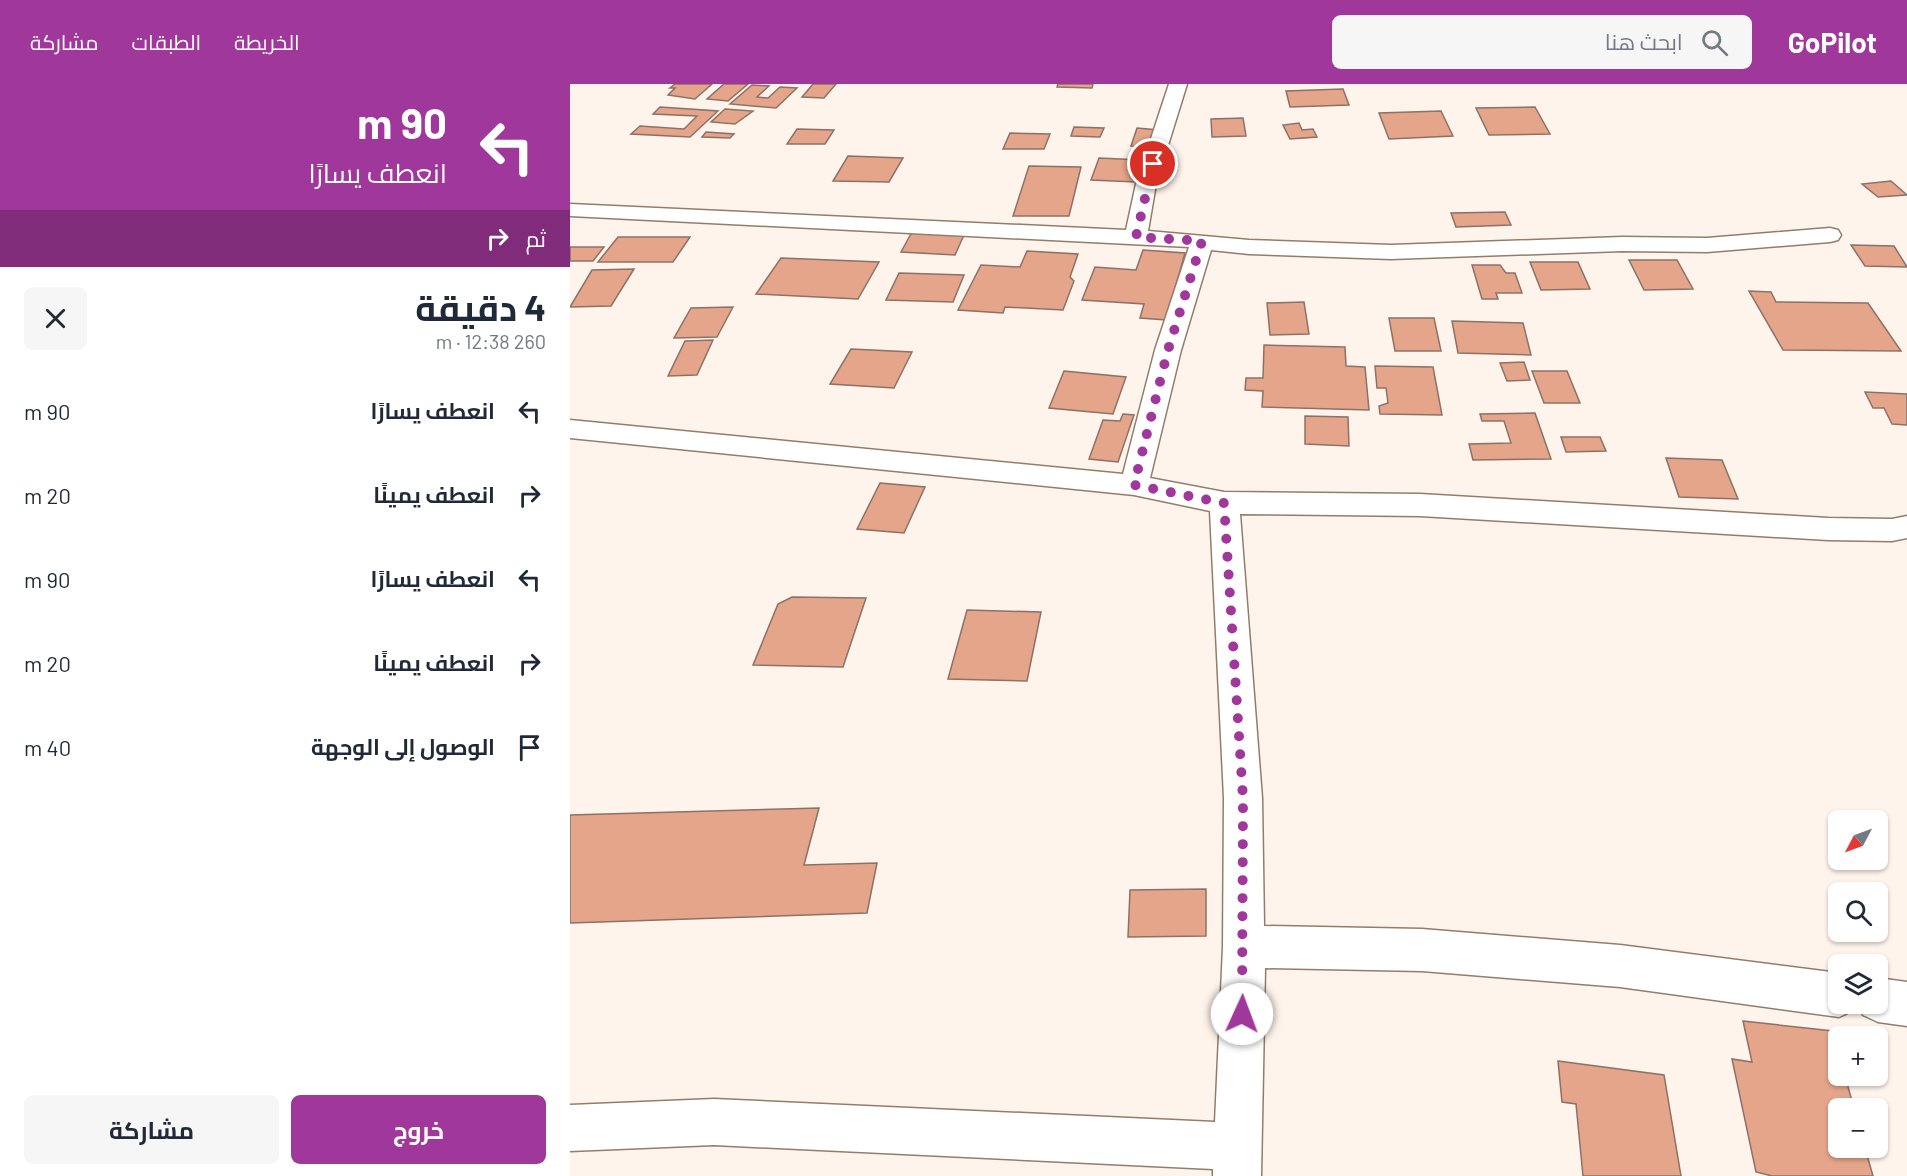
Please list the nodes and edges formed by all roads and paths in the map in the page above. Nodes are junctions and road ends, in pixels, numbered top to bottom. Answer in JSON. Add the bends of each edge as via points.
{"nodes":[{"id":1,"x":1178,"y":84,"type":"edge"},
{"id":2,"x":570,"y":210,"type":"edge"},
{"id":3,"x":1830,"y":235,"type":"dead end"},
{"id":4,"x":1136,"y":237,"type":"junction"},
{"id":5,"x":1202,"y":241,"type":"junction"},
{"id":6,"x":570,"y":429,"type":"edge"},
{"id":7,"x":1134,"y":485,"type":"junction"},
{"id":8,"x":1224,"y":503,"type":"junction"},
{"id":9,"x":1907,"y":527,"type":"edge"},
{"id":10,"x":1244,"y":947,"type":"junction"},
{"id":11,"x":1828,"y":994,"type":"edge"},
{"id":12,"x":1888,"y":1001,"type":"edge"},
{"id":13,"x":1907,"y":1004,"type":"edge"},
{"id":14,"x":570,"y":1128,"type":"edge"},
{"id":15,"x":1237,"y":1161,"type":"edge"}],
"edges":[{"from":1,"to":4,"type":"street","via":[[1146,184]]},
{"from":2,"to":4,"type":"street"},
{"from":3,"to":5,"type":"street","via":[[1728,244],[1392,252],[1249,248]]},
{"from":4,"to":5,"type":"street"},
{"from":5,"to":7,"type":"street","via":[[1168,350]]},
{"from":6,"to":7,"type":"street"},
{"from":7,"to":8,"type":"street"},
{"from":8,"to":9,"type":"street","via":[[1420,505],[1828,529]]},
{"from":8,"to":10,"type":"street","via":[[1243,798]]},
{"from":10,"to":11,"type":"street","via":[[1422,950],[1620,966]]},
{"from":10,"to":15,"type":"street"},
{"from":12,"to":13,"type":"street"},
{"from":14,"to":15,"type":"street","via":[[714,1122]]}]}
